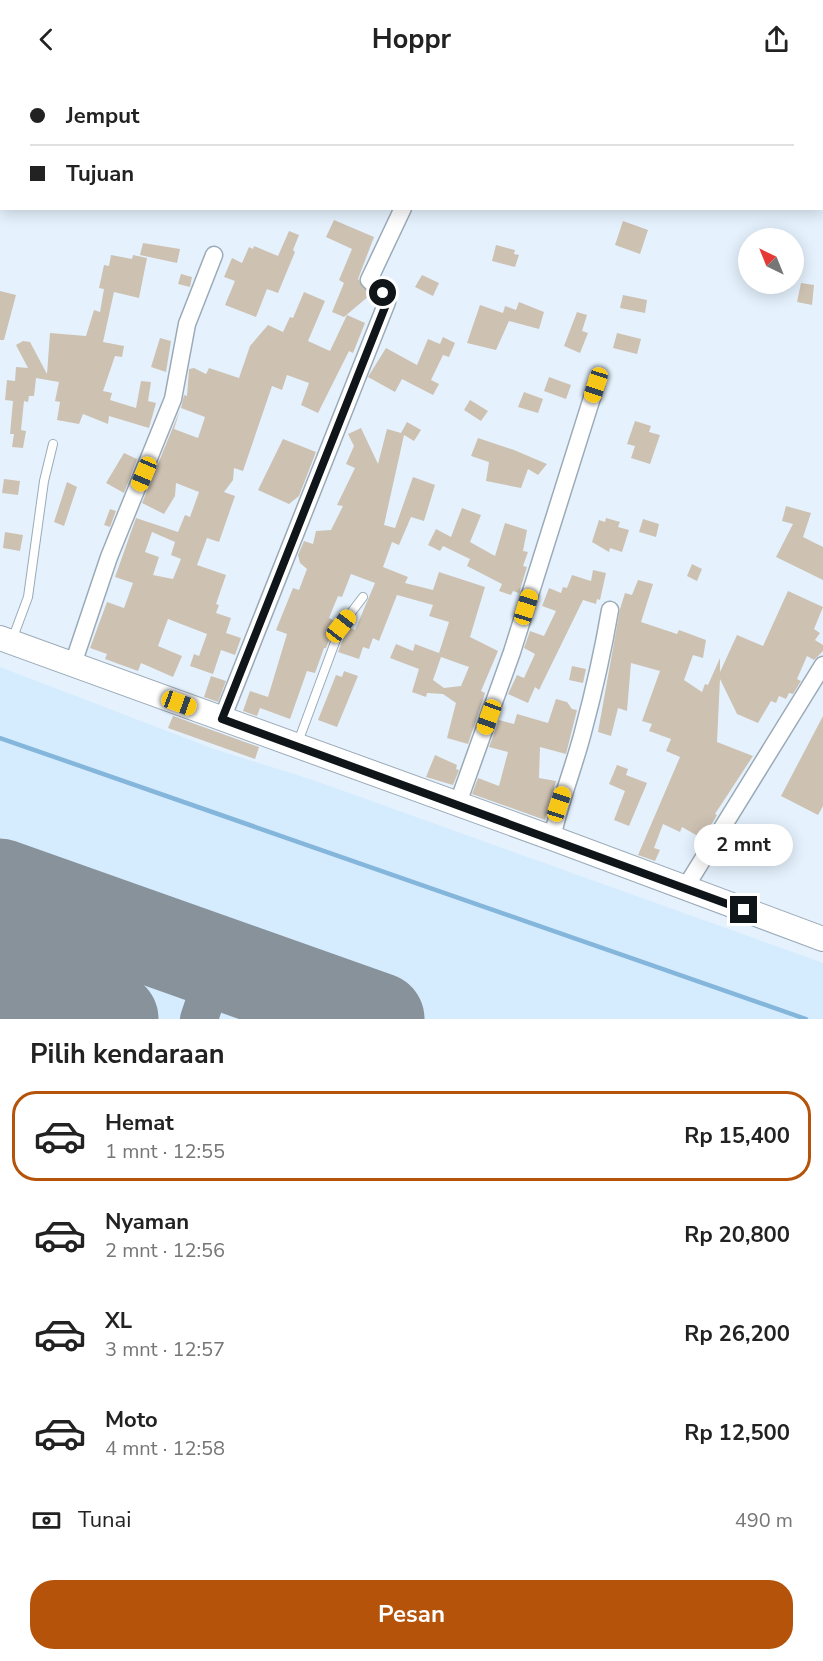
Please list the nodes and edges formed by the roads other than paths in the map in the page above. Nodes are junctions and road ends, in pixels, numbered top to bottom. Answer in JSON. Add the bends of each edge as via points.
{"nodes":[{"id":1,"x":402,"y":210,"type":"edge"},
{"id":2,"x":214,"y":255,"type":"dead end"},
{"id":3,"x":596,"y":385,"type":"dead end"},
{"id":4,"x":53,"y":444,"type":"dead end"},
{"id":5,"x":363,"y":597,"type":"dead end"},
{"id":6,"x":610,"y":610,"type":"dead end"},
{"id":7,"x":6,"y":640,"type":"edge"},
{"id":8,"x":73,"y":664,"type":"junction"},
{"id":9,"x":823,"y":665,"type":"edge"},
{"id":10,"x":222,"y":719,"type":"junction"},
{"id":11,"x":296,"y":745,"type":"junction"},
{"id":12,"x":458,"y":803,"type":"junction"},
{"id":13,"x":552,"y":838,"type":"junction"},
{"id":14,"x":685,"y":888,"type":"junction"},
{"id":15,"x":823,"y":939,"type":"edge"}],
"edges":[{"from":1,"to":10,"type":"street","via":[[369,280],[387,302]]},
{"from":2,"to":8,"type":"street","via":[[187,324],[173,399],[109,556]]},
{"from":3,"to":12,"type":"street","via":[[512,652]]},
{"from":4,"to":7,"type":"lane","via":[[28,597]]},
{"from":5,"to":11,"type":"lane","via":[[341,626]]},
{"from":6,"to":13,"type":"street","via":[[583,734],[559,804]]},
{"from":7,"to":8,"type":"main road"},
{"from":8,"to":10,"type":"main road"},
{"from":9,"to":14,"type":"street"},
{"from":10,"to":11,"type":"main road"},
{"from":11,"to":12,"type":"main road"},
{"from":12,"to":13,"type":"main road"},
{"from":13,"to":14,"type":"main road"},
{"from":14,"to":15,"type":"main road"}]}
